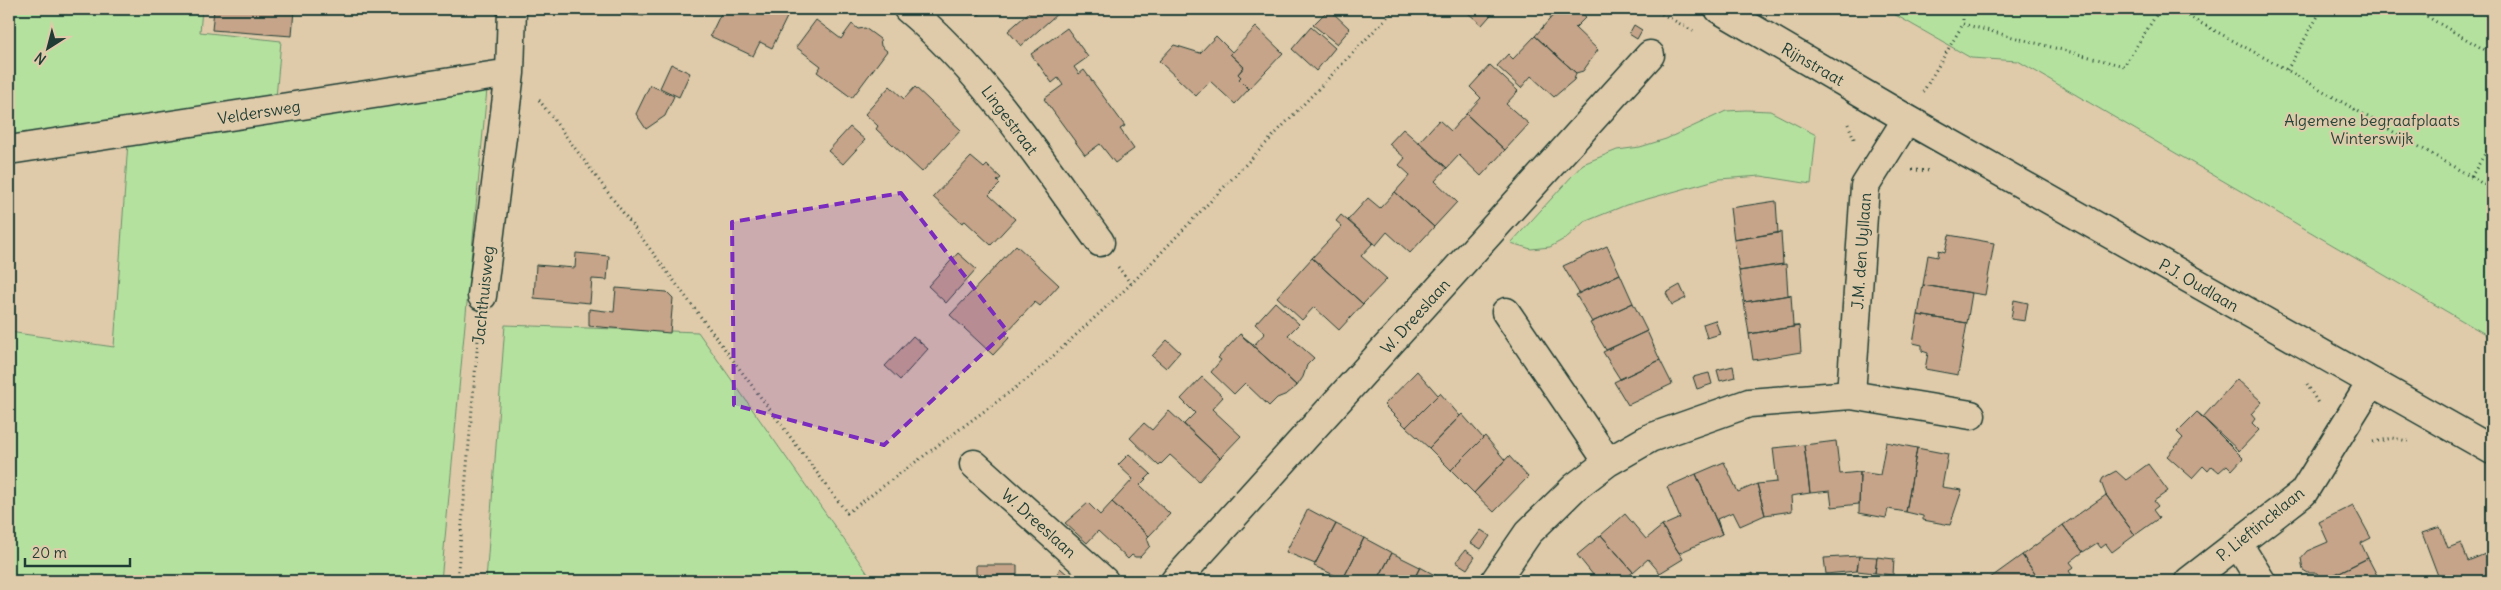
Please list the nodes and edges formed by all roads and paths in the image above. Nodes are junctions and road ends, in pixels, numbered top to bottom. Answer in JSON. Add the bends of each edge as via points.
{"nodes":[{"id":1,"x":512,"y":9,"type":"edge"},
{"id":2,"x":908,"y":9,"type":"edge"},
{"id":3,"x":1395,"y":9,"type":"edge"},
{"id":4,"x":1718,"y":9,"type":"edge"},
{"id":5,"x":1963,"y":9,"type":"edge"},
{"id":6,"x":2160,"y":9,"type":"edge"},
{"id":7,"x":2174,"y":9,"type":"edge"},
{"id":8,"x":2322,"y":9,"type":"edge"},
{"id":9,"x":2414,"y":9,"type":"edge"},
{"id":10,"x":1963,"y":24,"type":"junction"},
{"id":11,"x":2492,"y":54,"type":"edge"},
{"id":12,"x":1650,"y":55,"type":"dead end"},
{"id":13,"x":2287,"y":70,"type":"junction"},
{"id":14,"x":510,"y":73,"type":"junction"},
{"id":15,"x":1906,"y":119,"type":"junction"},
{"id":16,"x":2492,"y":142,"type":"edge"},
{"id":17,"x":9,"y":150,"type":"edge"},
{"id":18,"x":2471,"y":177,"type":"junction"},
{"id":19,"x":2492,"y":190,"type":"edge"},
{"id":20,"x":1100,"y":242,"type":"dead end"},
{"id":21,"x":482,"y":296,"type":"joint"},
{"id":22,"x":1506,"y":312,"type":"dead end"},
{"id":23,"x":2371,"y":383,"type":"junction"},
{"id":24,"x":1851,"y":395,"type":"junction"},
{"id":25,"x":1971,"y":415,"type":"dead end"},
{"id":26,"x":2492,"y":450,"type":"edge"},
{"id":27,"x":1608,"y":462,"type":"junction"},
{"id":28,"x":974,"y":464,"type":"dead end"},
{"id":29,"x":2238,"y":544,"type":"junction"},
{"id":30,"x":1180,"y":580,"type":"edge"},
{"id":31,"x":457,"y":581,"type":"edge"},
{"id":32,"x":1104,"y":581,"type":"edge"},
{"id":33,"x":1495,"y":581,"type":"edge"},
{"id":34,"x":2189,"y":581,"type":"edge"},
{"id":35,"x":2261,"y":581,"type":"edge"}],
"edges":[{"from":1,"to":14,"type":"street","name":"Jachthuisweg"},
{"from":2,"to":20,"type":"street","name":"Lingestraat","via":[[938,34],[971,69]]},
{"from":3,"to":14,"type":"path","via":[[1085,329],[1034,374],[847,514],[527,83]]},
{"from":4,"to":15,"type":"street","name":"Rijnstraat"},
{"from":5,"to":10,"type":"path"},
{"from":6,"to":10,"type":"path","via":[[2124,66]]},
{"from":7,"to":13,"type":"path"},
{"from":8,"to":13,"type":"path"},
{"from":9,"to":11,"type":"path"},
{"from":10,"to":15,"type":"path"},
{"from":12,"to":30,"type":"street","name":"W. Dreeslaan"},
{"from":13,"to":18,"type":"path"},
{"from":14,"to":17,"type":"street","name":"Veldersweg"},
{"from":14,"to":21,"type":"street","name":"Jachthuisweg"},
{"from":15,"to":23,"type":"street","name":"P.J. Oudlaan"},
{"from":15,"to":24,"type":"street","name":"J.M. den Uyllaan","via":[[1865,186]]},
{"from":16,"to":18,"type":"path"},
{"from":18,"to":19,"type":"path"},
{"from":21,"to":31,"type":"path","name":"Jachthuisweg"},
{"from":22,"to":27,"type":"street"},
{"from":23,"to":26,"type":"street","name":"P.J. Oudlaan"},
{"from":23,"to":29,"type":"street","name":"P. Lieftincklaan","via":[[2303,493]]},
{"from":24,"to":25,"type":"street"},
{"from":24,"to":27,"type":"street","via":[[1749,403],[1650,438]]},
{"from":27,"to":33,"type":"street","via":[[1575,487],[1528,532]]},
{"from":28,"to":32,"type":"street","name":"W. Dreeslaan"},
{"from":29,"to":34,"type":"street","name":"P. Lieftincklaan"},
{"from":29,"to":35,"type":"street"}]}
